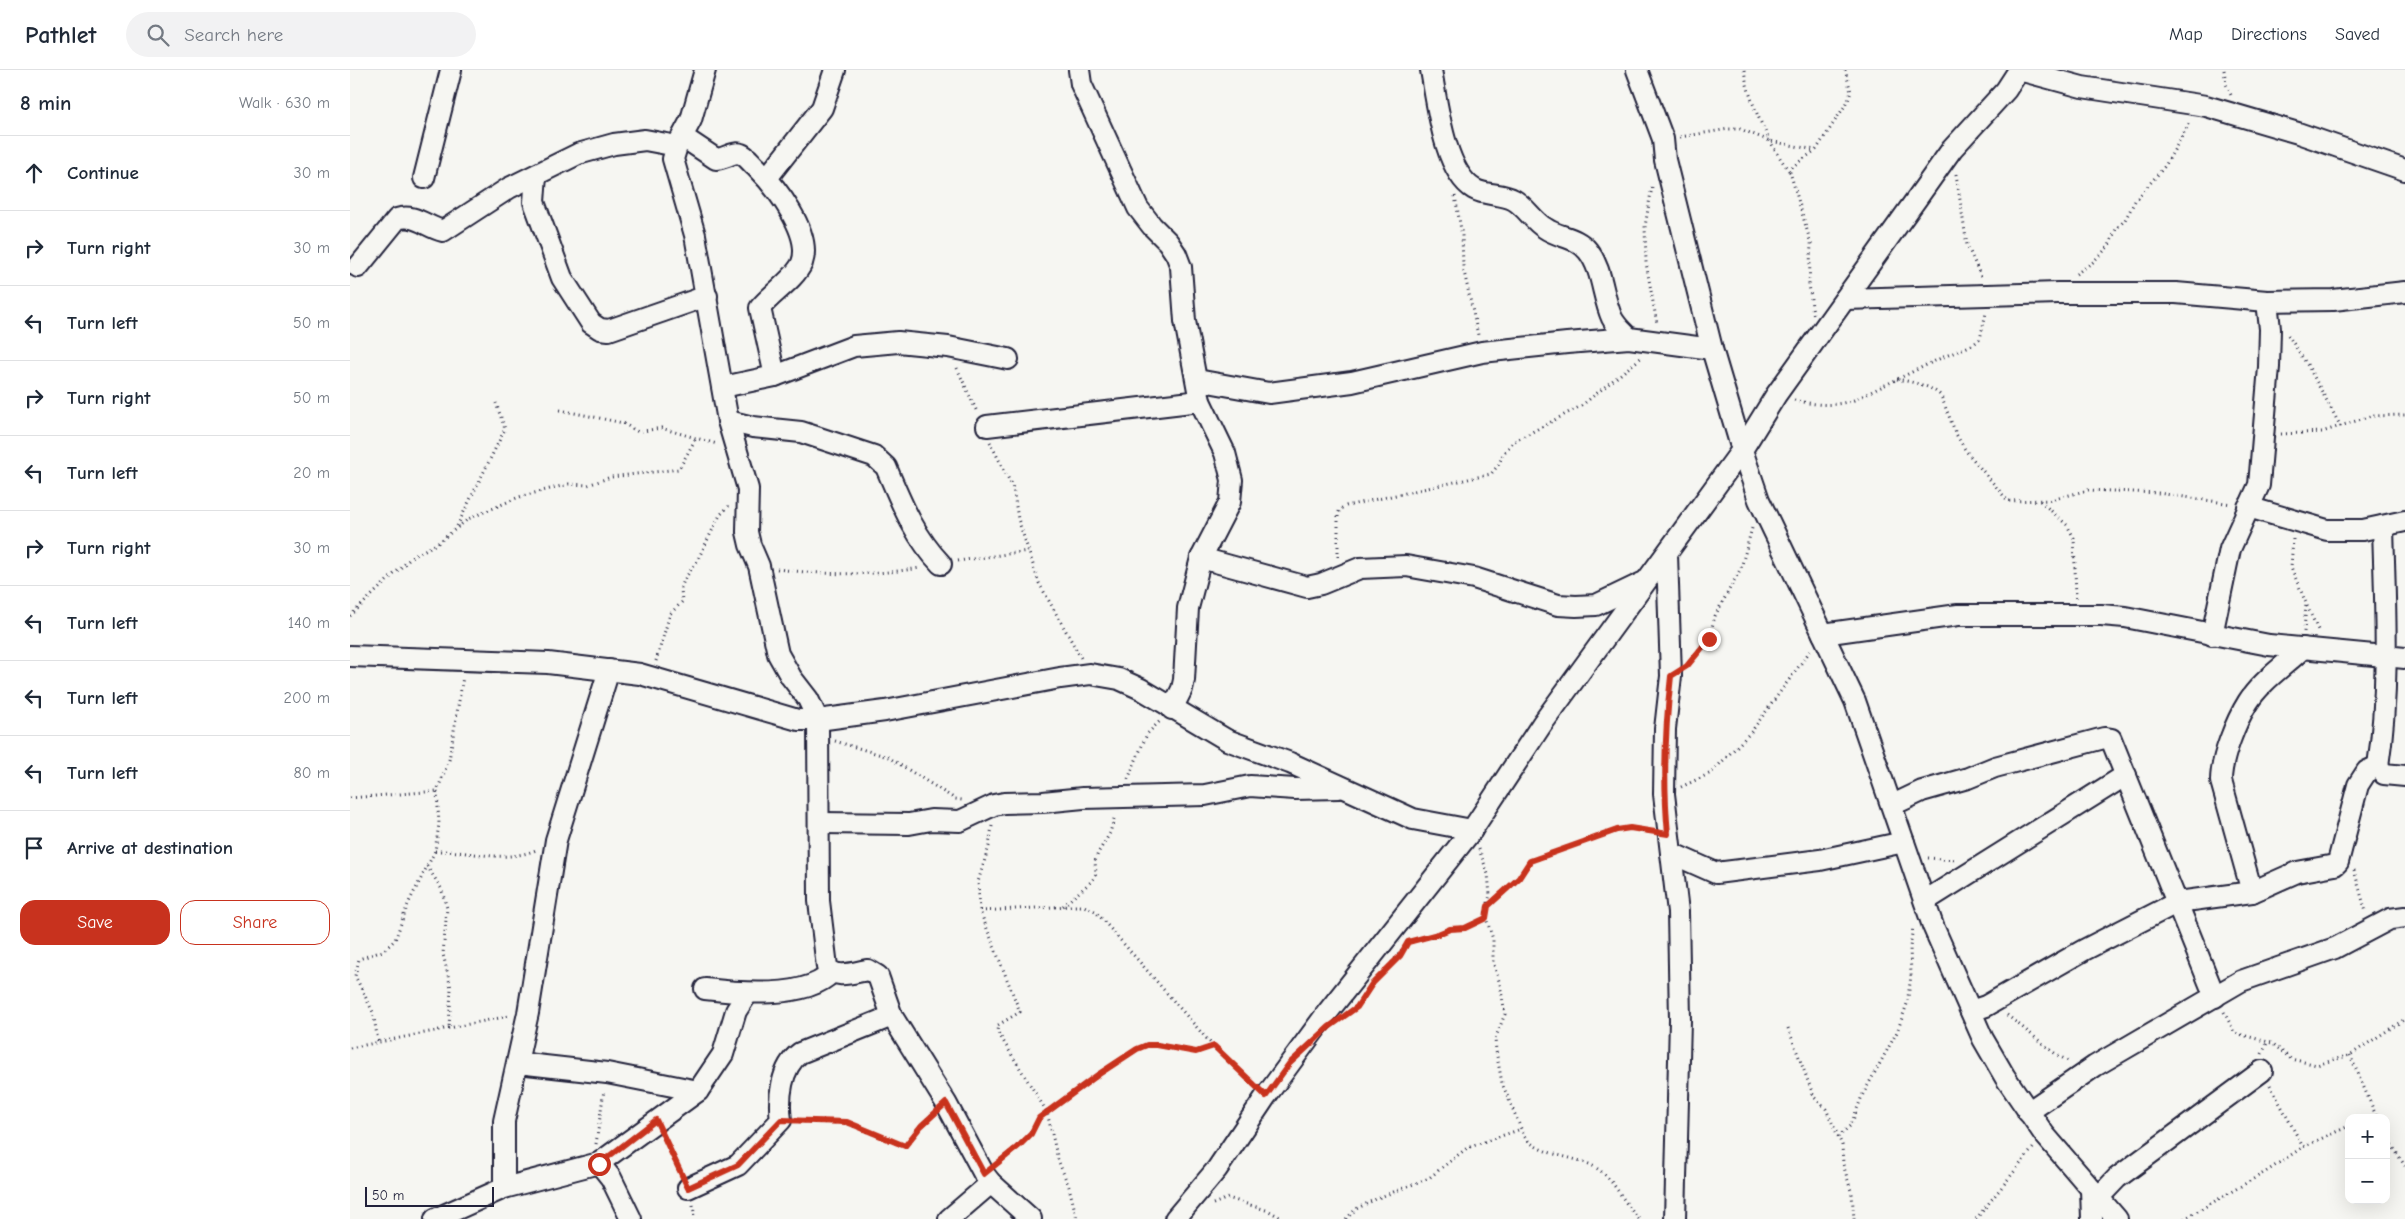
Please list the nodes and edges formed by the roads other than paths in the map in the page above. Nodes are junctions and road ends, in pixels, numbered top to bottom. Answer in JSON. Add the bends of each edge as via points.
{"nodes":[{"id":1,"x":451,"y":70,"type":"edge"},
{"id":2,"x":705,"y":70,"type":"edge"},
{"id":3,"x":836,"y":70,"type":"edge"},
{"id":4,"x":1079,"y":70,"type":"edge"},
{"id":5,"x":1431,"y":70,"type":"edge"},
{"id":6,"x":1637,"y":70,"type":"edge"},
{"id":7,"x":2019,"y":70,"type":"edge"},
{"id":8,"x":680,"y":142,"type":"junction"},
{"id":9,"x":2405,"y":170,"type":"edge"},
{"id":10,"x":536,"y":175,"type":"junction"},
{"id":11,"x":424,"y":178,"type":"dead end"},
{"id":12,"x":767,"y":178,"type":"junction"},
{"id":13,"x":358,"y":267,"type":"dead end"},
{"id":14,"x":2405,"y":292,"type":"edge"},
{"id":15,"x":707,"y":296,"type":"junction"},
{"id":16,"x":1845,"y":299,"type":"junction"},
{"id":17,"x":2267,"y":301,"type":"junction"},
{"id":18,"x":1629,"y":338,"type":"junction"},
{"id":19,"x":1712,"y":349,"type":"junction"},
{"id":20,"x":1008,"y":359,"type":"dead end"},
{"id":21,"x":775,"y":376,"type":"junction"},
{"id":22,"x":1196,"y":380,"type":"junction"},
{"id":23,"x":723,"y":387,"type":"junction"},
{"id":24,"x":1200,"y":401,"type":"junction"},
{"id":25,"x":728,"y":421,"type":"junction"},
{"id":26,"x":987,"y":426,"type":"road end"},
{"id":27,"x":1742,"y":450,"type":"junction"},
{"id":28,"x":2248,"y":507,"type":"junction"},
{"id":29,"x":2405,"y":521,"type":"edge"},
{"id":30,"x":2383,"y":526,"type":"junction"},
{"id":31,"x":1667,"y":554,"type":"junction"},
{"id":32,"x":1201,"y":558,"type":"junction"},
{"id":33,"x":941,"y":564,"type":"road end"},
{"id":34,"x":1646,"y":581,"type":"junction"},
{"id":35,"x":1823,"y":634,"type":"junction"},
{"id":36,"x":2212,"y":635,"type":"junction"},
{"id":37,"x":2303,"y":648,"type":"junction"},
{"id":38,"x":350,"y":656,"type":"edge"},
{"id":39,"x":2396,"y":656,"type":"edge"},
{"id":40,"x":609,"y":670,"type":"junction"},
{"id":41,"x":1172,"y":709,"type":"junction"},
{"id":42,"x":818,"y":728,"type":"junction"},
{"id":43,"x":2378,"y":766,"type":"junction"},
{"id":44,"x":2126,"y":775,"type":"junction"},
{"id":45,"x":2405,"y":776,"type":"edge"},
{"id":46,"x":1344,"y":788,"type":"junction"},
{"id":47,"x":1902,"y":801,"type":"dead end"},
{"id":48,"x":820,"y":823,"type":"junction"},
{"id":49,"x":1472,"y":830,"type":"junction"},
{"id":50,"x":1904,"y":842,"type":"junction"},
{"id":51,"x":1669,"y":843,"type":"junction"},
{"id":52,"x":2252,"y":892,"type":"junction"},
{"id":53,"x":1925,"y":901,"type":"junction"},
{"id":54,"x":2178,"y":902,"type":"junction"},
{"id":55,"x":2405,"y":917,"type":"edge"},
{"id":56,"x":831,"y":973,"type":"junction"},
{"id":57,"x":705,"y":989,"type":"dead end"},
{"id":58,"x":747,"y":994,"type":"junction"},
{"id":59,"x":2215,"y":997,"type":"junction"},
{"id":60,"x":1979,"y":1008,"type":"junction"},
{"id":61,"x":892,"y":1016,"type":"junction"},
{"id":62,"x":518,"y":1063,"type":"junction"},
{"id":63,"x":2262,"y":1071,"type":"road end"},
{"id":64,"x":698,"y":1091,"type":"junction"},
{"id":65,"x":2028,"y":1112,"type":"junction"},
{"id":66,"x":596,"y":1164,"type":"junction"},
{"id":67,"x":987,"y":1178,"type":"junction"},
{"id":68,"x":504,"y":1188,"type":"junction"},
{"id":69,"x":688,"y":1188,"type":"road end"},
{"id":70,"x":2094,"y":1194,"type":"junction"},
{"id":71,"x":435,"y":1219,"type":"edge"},
{"id":72,"x":631,"y":1219,"type":"edge"},
{"id":73,"x":949,"y":1219,"type":"edge"},
{"id":74,"x":1031,"y":1219,"type":"edge"},
{"id":75,"x":1175,"y":1219,"type":"edge"},
{"id":76,"x":1675,"y":1219,"type":"edge"},
{"id":77,"x":2092,"y":1219,"type":"edge"},
{"id":78,"x":2118,"y":1219,"type":"edge"}],
"edges":[{"from":1,"to":11,"type":"street"},
{"from":2,"to":8,"type":"street","via":[[698,100]]},
{"from":3,"to":12,"type":"street","via":[[822,108]]},
{"from":4,"to":22,"type":"street","via":[[1081,84],[1138,208],[1176,254],[1181,267],[1185,321]]},
{"from":5,"to":18,"type":"street","via":[[1442,125],[1460,173],[1475,190],[1515,201],[1536,223],[1550,232],[1579,242],[1599,271],[1612,318]]},
{"from":6,"to":19,"type":"street","via":[[1663,139],[1665,160]]},
{"from":7,"to":9,"type":"street","via":[[2082,87],[2200,105],[2298,133]]},
{"from":7,"to":16,"type":"street","via":[[2006,90],[1952,149]]},
{"from":8,"to":10,"type":"street","via":[[645,140],[614,144],[578,154]]},
{"from":8,"to":12,"type":"street","via":[[716,159],[740,154]]},
{"from":8,"to":15,"type":"street","via":[[673,159],[695,235]]},
{"from":10,"to":13,"type":"street","via":[[482,204],[443,231],[412,217],[397,220]]},
{"from":10,"to":15,"type":"street","via":[[534,202],[562,278],[591,323],[600,329],[610,330]]},
{"from":12,"to":21,"type":"street","via":[[792,213],[803,247],[802,263],[760,308]]},
{"from":14,"to":17,"type":"street","via":[[2333,300]]},
{"from":15,"to":23,"type":"street"},
{"from":16,"to":17,"type":"street","via":[[2176,293]]},
{"from":16,"to":27,"type":"street","via":[[1776,395]]},
{"from":17,"to":28,"type":"street","via":[[2269,367],[2259,486]]},
{"from":18,"to":19,"type":"street"},
{"from":18,"to":22,"type":"street","via":[[1482,352],[1352,382],[1269,393]]},
{"from":19,"to":27,"type":"street"},
{"from":20,"to":21,"type":"street","via":[[948,347],[898,342],[854,346]]},
{"from":21,"to":23,"type":"street"},
{"from":22,"to":24,"type":"street"},
{"from":23,"to":25,"type":"street"},
{"from":24,"to":26,"type":"street"},
{"from":24,"to":32,"type":"street","via":[[1225,453],[1232,480],[1230,502]]},
{"from":25,"to":33,"type":"street","via":[[801,432],[881,460],[912,526]]},
{"from":25,"to":42,"type":"street","via":[[748,489],[750,545],[759,566],[778,654],[808,699]]},
{"from":27,"to":31,"type":"street"},
{"from":27,"to":35,"type":"street","via":[[1759,500]]},
{"from":28,"to":30,"type":"street","via":[[2327,530],[2363,530]]},
{"from":28,"to":36,"type":"street","via":[[2230,549]]},
{"from":29,"to":30,"type":"street"},
{"from":30,"to":39,"type":"street"},
{"from":31,"to":34,"type":"street"},
{"from":31,"to":51,"type":"street","via":[[1671,676],[1665,729],[1664,794]]},
{"from":32,"to":34,"type":"street","via":[[1307,587],[1360,568],[1406,566],[1474,578],[1558,605],[1576,606],[1596,604]]},
{"from":32,"to":41,"type":"street","via":[[1188,608],[1184,680]]},
{"from":34,"to":49,"type":"street","via":[[1542,724]]},
{"from":35,"to":36,"type":"street","via":[[1958,615],[2125,618]]},
{"from":35,"to":50,"type":"street","via":[[1855,701]]},
{"from":36,"to":37,"type":"street"},
{"from":37,"to":39,"type":"street"},
{"from":37,"to":52,"type":"street","via":[[2248,701],[2222,762],[2221,780]]},
{"from":38,"to":40,"type":"street","via":[[548,663]]},
{"from":39,"to":43,"type":"street"},
{"from":40,"to":42,"type":"street","via":[[651,677]]},
{"from":40,"to":62,"type":"street","via":[[556,840]]},
{"from":41,"to":42,"type":"street","via":[[1119,679],[1090,674],[884,712]]},
{"from":41,"to":46,"type":"street","via":[[1226,740],[1290,762]]},
{"from":42,"to":48,"type":"street"},
{"from":43,"to":45,"type":"street","via":[[2384,774]]},
{"from":43,"to":52,"type":"street","via":[[2367,771],[2358,785],[2338,862],[2297,872]]},
{"from":44,"to":47,"type":"street","via":[[2111,740],[2104,738],[1995,767],[1922,791]]},
{"from":44,"to":53,"type":"street"},
{"from":44,"to":54,"type":"street"},
{"from":46,"to":48,"type":"street","via":[[1250,786],[1205,795],[994,805],[960,821]]},
{"from":46,"to":49,"type":"street","via":[[1413,819]]},
{"from":48,"to":56,"type":"street","via":[[820,901],[827,967]]},
{"from":49,"to":75,"type":"street","via":[[1327,1013],[1218,1169]]},
{"from":50,"to":51,"type":"street","via":[[1820,860],[1716,874]]},
{"from":50,"to":53,"type":"street"},
{"from":51,"to":76,"type":"street","via":[[1678,912],[1680,1020]]},
{"from":52,"to":54,"type":"street"},
{"from":53,"to":60,"type":"street","via":[[1933,926]]},
{"from":54,"to":59,"type":"street"},
{"from":54,"to":60,"type":"street"},
{"from":55,"to":59,"type":"street","via":[[2390,919],[2322,953],[2242,981]]},
{"from":56,"to":58,"type":"street","via":[[808,987]]},
{"from":56,"to":61,"type":"street","via":[[873,971],[878,976]]},
{"from":57,"to":58,"type":"street"},
{"from":58,"to":64,"type":"street","via":[[736,1011],[723,1054]]},
{"from":59,"to":65,"type":"street","via":[[2095,1066]]},
{"from":60,"to":65,"type":"street","via":[[1984,1039]]},
{"from":61,"to":67,"type":"street","via":[[946,1103]]},
{"from":61,"to":69,"type":"street","via":[[792,1059],[779,1101],[781,1120],[738,1165]]},
{"from":62,"to":64,"type":"street","via":[[607,1073]]},
{"from":62,"to":68,"type":"street","via":[[504,1121]]},
{"from":63,"to":70,"type":"street"},
{"from":64,"to":66,"type":"street"},
{"from":65,"to":70,"type":"street"},
{"from":66,"to":68,"type":"street"},
{"from":66,"to":72,"type":"street","via":[[611,1178]]},
{"from":67,"to":73,"type":"street"},
{"from":67,"to":74,"type":"street"},
{"from":68,"to":71,"type":"street"},
{"from":70,"to":77,"type":"street"},
{"from":70,"to":78,"type":"street"}]}
